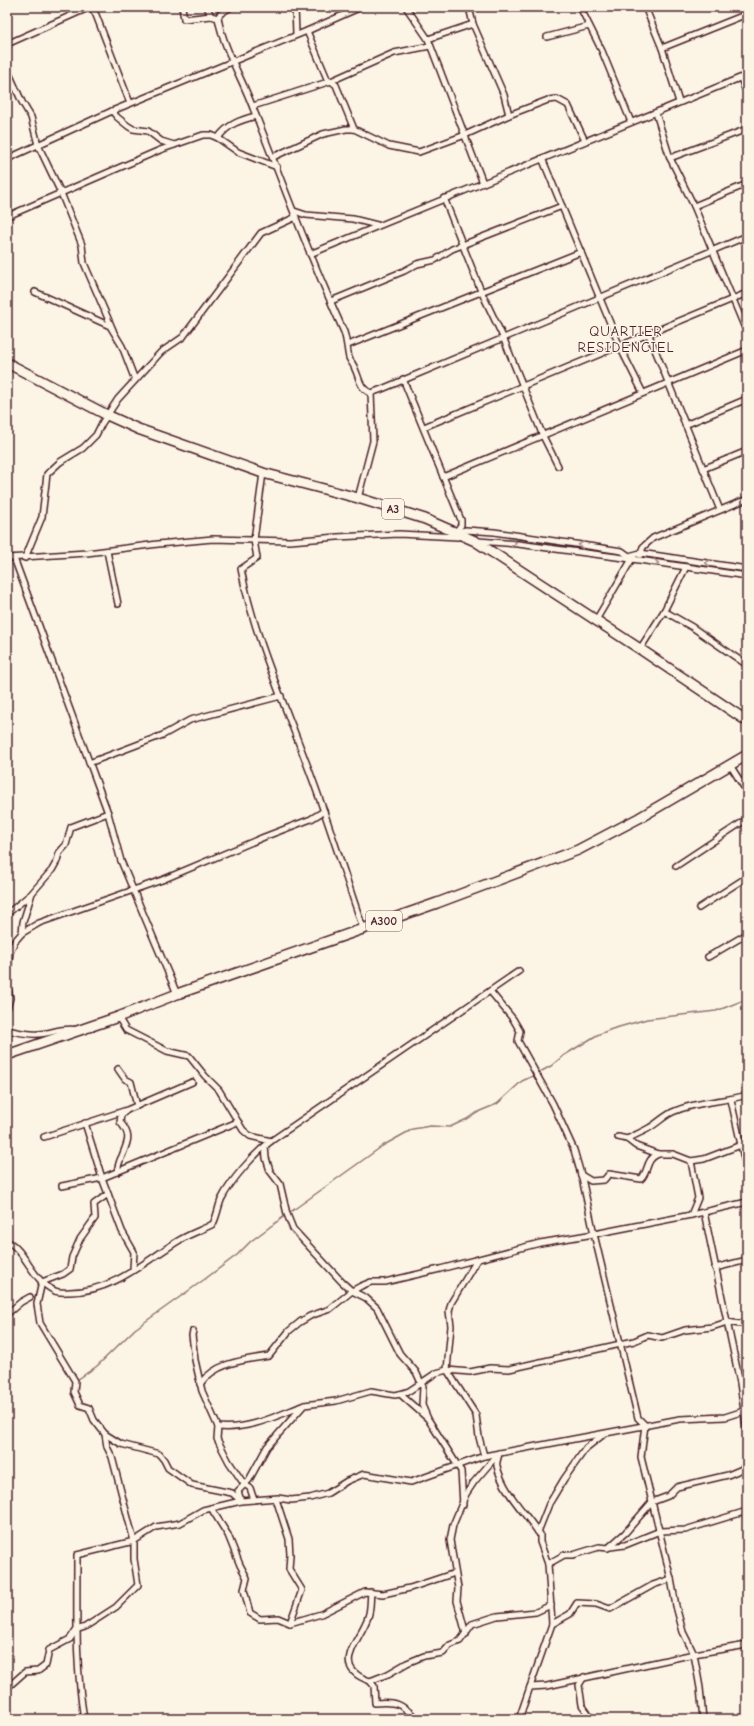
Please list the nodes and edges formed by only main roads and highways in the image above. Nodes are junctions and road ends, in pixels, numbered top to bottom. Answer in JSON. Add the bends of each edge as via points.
{"nodes":[{"id":1,"x":7,"y":363,"type":"edge"},
{"id":2,"x":747,"y":721,"type":"edge"},
{"id":3,"x":747,"y":755,"type":"edge"},
{"id":4,"x":7,"y":1055,"type":"edge"}],
"edges":[{"from":1,"to":2,"type":"highway","number":"A3","via":[[138,429],[263,474],[358,498],[425,519],[471,539]]},
{"from":3,"to":4,"type":"highway","number":"A300","via":[[578,850]]}]}
